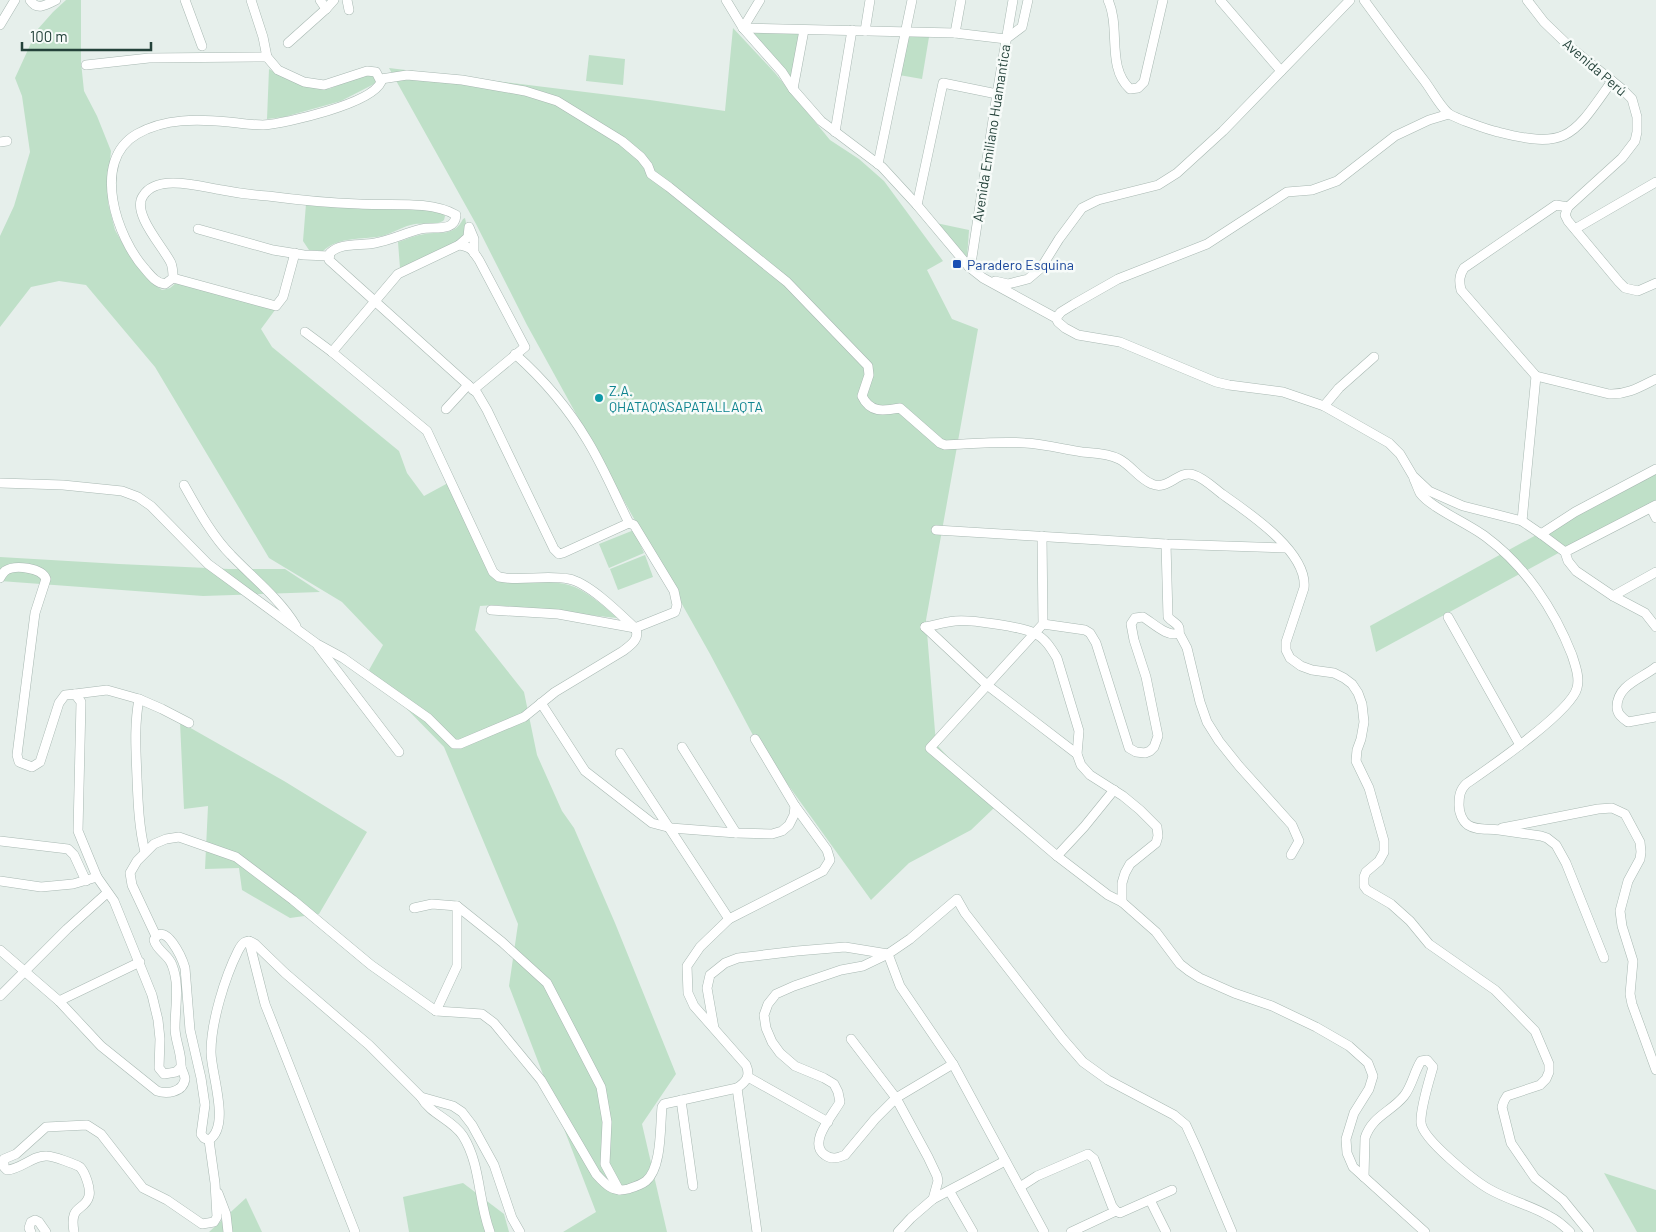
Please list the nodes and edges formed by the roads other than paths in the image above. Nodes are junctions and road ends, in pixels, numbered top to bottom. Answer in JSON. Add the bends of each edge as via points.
{"nodes":[{"id":1,"x":15,"y":0,"type":"edge"},
{"id":2,"x":30,"y":0,"type":"edge"},
{"id":3,"x":185,"y":0,"type":"edge"},
{"id":4,"x":251,"y":0,"type":"edge"},
{"id":5,"x":320,"y":0,"type":"edge"},
{"id":6,"x":334,"y":0,"type":"edge"},
{"id":7,"x":347,"y":0,"type":"edge"},
{"id":8,"x":726,"y":0,"type":"edge"},
{"id":9,"x":760,"y":0,"type":"edge"},
{"id":10,"x":870,"y":0,"type":"edge"},
{"id":11,"x":912,"y":0,"type":"edge"},
{"id":12,"x":961,"y":0,"type":"edge"},
{"id":13,"x":1013,"y":0,"type":"edge"},
{"id":14,"x":1028,"y":0,"type":"edge"},
{"id":15,"x":1108,"y":0,"type":"edge"},
{"id":16,"x":1164,"y":0,"type":"edge"},
{"id":17,"x":1220,"y":0,"type":"edge"},
{"id":18,"x":1350,"y":0,"type":"edge"},
{"id":19,"x":1364,"y":0,"type":"edge"},
{"id":20,"x":1527,"y":0,"type":"edge"},
{"id":21,"x":53,"y":1,"type":"edge"},
{"id":22,"x":326,"y":9,"type":"junction"},
{"id":23,"x":349,"y":10,"type":"dead end"},
{"id":24,"x":0,"y":25,"type":"edge"},
{"id":25,"x":743,"y":28,"type":"junction"},
{"id":26,"x":804,"y":30,"type":"junction"},
{"id":27,"x":852,"y":30,"type":"junction"},
{"id":28,"x":865,"y":31,"type":"junction"},
{"id":29,"x":906,"y":32,"type":"junction"},
{"id":30,"x":955,"y":33,"type":"junction"},
{"id":31,"x":1006,"y":39,"type":"junction"},
{"id":32,"x":288,"y":43,"type":"dead end"},
{"id":33,"x":202,"y":46,"type":"dead end"},
{"id":34,"x":267,"y":57,"type":"junction"},
{"id":35,"x":86,"y":65,"type":"dead end"},
{"id":36,"x":1280,"y":71,"type":"junction"},
{"id":37,"x":381,"y":79,"type":"junction"},
{"id":38,"x":1612,"y":81,"type":"junction"},
{"id":39,"x":794,"y":90,"type":"junction"},
{"id":40,"x":997,"y":94,"type":"junction"},
{"id":41,"x":1449,"y":114,"type":"junction"},
{"id":42,"x":835,"y":132,"type":"junction"},
{"id":43,"x":878,"y":164,"type":"junction"},
{"id":44,"x":1656,"y":182,"type":"edge"},
{"id":45,"x":917,"y":205,"type":"junction"},
{"id":46,"x":1568,"y":207,"type":"junction"},
{"id":47,"x":1575,"y":228,"type":"junction"},
{"id":48,"x":198,"y":229,"type":"dead end"},
{"id":49,"x":459,"y":245,"type":"junction"},
{"id":50,"x":295,"y":253,"type":"junction"},
{"id":51,"x":474,"y":254,"type":"junction"},
{"id":52,"x":329,"y":256,"type":"junction"},
{"id":53,"x":969,"y":267,"type":"junction"},
{"id":54,"x":173,"y":278,"type":"junction"},
{"id":55,"x":983,"y":278,"type":"junction"},
{"id":56,"x":1656,"y":283,"type":"edge"},
{"id":57,"x":374,"y":301,"type":"junction"},
{"id":58,"x":1056,"y":318,"type":"junction"},
{"id":59,"x":305,"y":332,"type":"dead end"},
{"id":60,"x":332,"y":352,"type":"junction"},
{"id":61,"x":516,"y":354,"type":"junction"},
{"id":62,"x":1374,"y":357,"type":"dead end"},
{"id":63,"x":1536,"y":376,"type":"junction"},
{"id":64,"x":1656,"y":379,"type":"edge"},
{"id":65,"x":471,"y":388,"type":"junction"},
{"id":66,"x":1324,"y":406,"type":"junction"},
{"id":67,"x":446,"y":409,"type":"dead end"},
{"id":68,"x":1656,"y":470,"type":"edge"},
{"id":69,"x":1413,"y":476,"type":"junction"},
{"id":70,"x":0,"y":483,"type":"edge"},
{"id":71,"x":184,"y":485,"type":"dead end"},
{"id":72,"x":1653,"y":506,"type":"edge"},
{"id":73,"x":1656,"y":518,"type":"edge"},
{"id":74,"x":1522,"y":522,"type":"junction"},
{"id":75,"x":629,"y":523,"type":"junction"},
{"id":76,"x":936,"y":530,"type":"dead end"},
{"id":77,"x":1542,"y":534,"type":"junction"},
{"id":78,"x":1042,"y":536,"type":"junction"},
{"id":79,"x":1166,"y":544,"type":"junction"},
{"id":80,"x":1286,"y":548,"type":"junction"},
{"id":81,"x":1565,"y":552,"type":"junction"},
{"id":82,"x":1656,"y":572,"type":"edge"},
{"id":83,"x":0,"y":578,"type":"edge"},
{"id":84,"x":1613,"y":596,"type":"junction"},
{"id":85,"x":491,"y":610,"type":"dead end"},
{"id":86,"x":1448,"y":617,"type":"dead end"},
{"id":87,"x":1043,"y":624,"type":"junction"},
{"id":88,"x":1656,"y":627,"type":"edge"},
{"id":89,"x":635,"y":628,"type":"junction"},
{"id":90,"x":298,"y":630,"type":"junction"},
{"id":91,"x":1034,"y":633,"type":"junction"},
{"id":92,"x":1179,"y":633,"type":"junction"},
{"id":93,"x":317,"y":644,"type":"junction"},
{"id":94,"x":1656,"y":667,"type":"edge"},
{"id":95,"x":987,"y":685,"type":"junction"},
{"id":96,"x":75,"y":694,"type":"junction"},
{"id":97,"x":139,"y":700,"type":"junction"},
{"id":98,"x":541,"y":703,"type":"junction"},
{"id":99,"x":1656,"y":717,"type":"edge"},
{"id":100,"x":189,"y":723,"type":"dead end"},
{"id":101,"x":755,"y":739,"type":"dead end"},
{"id":102,"x":1520,"y":745,"type":"junction"},
{"id":103,"x":682,"y":747,"type":"dead end"},
{"id":104,"x":399,"y":752,"type":"dead end"},
{"id":105,"x":620,"y":752,"type":"dead end"},
{"id":106,"x":1077,"y":754,"type":"junction"},
{"id":107,"x":1114,"y":790,"type":"junction"},
{"id":108,"x":796,"y":806,"type":"junction"},
{"id":109,"x":671,"y":828,"type":"junction"},
{"id":110,"x":1497,"y":829,"type":"junction"},
{"id":111,"x":736,"y":834,"type":"junction"},
{"id":112,"x":0,"y":841,"type":"edge"},
{"id":113,"x":145,"y":852,"type":"junction"},
{"id":114,"x":1291,"y":855,"type":"dead end"},
{"id":115,"x":1057,"y":856,"type":"junction"},
{"id":116,"x":96,"y":878,"type":"junction"},
{"id":117,"x":0,"y":881,"type":"edge"},
{"id":118,"x":86,"y":881,"type":"junction"},
{"id":119,"x":107,"y":893,"type":"junction"},
{"id":120,"x":1122,"y":902,"type":"junction"},
{"id":121,"x":457,"y":906,"type":"junction"},
{"id":122,"x":414,"y":908,"type":"dead end"},
{"id":123,"x":729,"y":920,"type":"junction"},
{"id":124,"x":156,"y":936,"type":"junction"},
{"id":125,"x":249,"y":941,"type":"junction"},
{"id":126,"x":0,"y":950,"type":"edge"},
{"id":127,"x":888,"y":954,"type":"junction"},
{"id":128,"x":1604,"y":958,"type":"dead end"},
{"id":129,"x":140,"y":962,"type":"junction"},
{"id":130,"x":25,"y":972,"type":"junction"},
{"id":131,"x":0,"y":996,"type":"edge"},
{"id":132,"x":59,"y":1001,"type":"junction"},
{"id":133,"x":436,"y":1011,"type":"junction"},
{"id":134,"x":714,"y":1028,"type":"junction"},
{"id":135,"x":851,"y":1039,"type":"dead end"},
{"id":136,"x":953,"y":1064,"type":"junction"},
{"id":137,"x":181,"y":1067,"type":"junction"},
{"id":138,"x":1656,"y":1070,"type":"edge"},
{"id":139,"x":748,"y":1077,"type":"junction"},
{"id":140,"x":737,"y":1088,"type":"junction"},
{"id":141,"x":421,"y":1096,"type":"junction"},
{"id":142,"x":896,"y":1098,"type":"junction"},
{"id":143,"x":681,"y":1100,"type":"junction"},
{"id":144,"x":828,"y":1122,"type":"junction"},
{"id":145,"x":209,"y":1140,"type":"junction"},
{"id":146,"x":2,"y":1158,"type":"edge"},
{"id":147,"x":1005,"y":1161,"type":"junction"},
{"id":148,"x":1364,"y":1177,"type":"junction"},
{"id":149,"x":215,"y":1183,"type":"junction"},
{"id":150,"x":693,"y":1186,"type":"dead end"},
{"id":151,"x":1020,"y":1187,"type":"junction"},
{"id":152,"x":619,"y":1190,"type":"junction"},
{"id":153,"x":1172,"y":1190,"type":"dead end"},
{"id":154,"x":950,"y":1192,"type":"junction"},
{"id":155,"x":933,"y":1199,"type":"junction"},
{"id":156,"x":1150,"y":1200,"type":"junction"},
{"id":157,"x":1116,"y":1211,"type":"junction"},
{"id":158,"x":31,"y":1232,"type":"edge"},
{"id":159,"x":46,"y":1232,"type":"edge"},
{"id":160,"x":74,"y":1232,"type":"edge"},
{"id":161,"x":228,"y":1232,"type":"edge"},
{"id":162,"x":356,"y":1232,"type":"edge"},
{"id":163,"x":490,"y":1232,"type":"edge"},
{"id":164,"x":520,"y":1232,"type":"edge"},
{"id":165,"x":757,"y":1232,"type":"edge"},
{"id":166,"x":898,"y":1232,"type":"edge"},
{"id":167,"x":973,"y":1232,"type":"edge"},
{"id":168,"x":1044,"y":1232,"type":"edge"},
{"id":169,"x":1072,"y":1232,"type":"edge"},
{"id":170,"x":1166,"y":1232,"type":"edge"},
{"id":171,"x":1232,"y":1232,"type":"edge"},
{"id":172,"x":1425,"y":1232,"type":"edge"},
{"id":173,"x":1570,"y":1232,"type":"edge"},
{"id":174,"x":1590,"y":1232,"type":"edge"}],
"edges":[{"from":1,"to":24,"type":"street"},
{"from":2,"to":21,"type":"street","via":[[39,6]]},
{"from":3,"to":33,"type":"street"},
{"from":4,"to":34,"type":"street"},
{"from":5,"to":22,"type":"street"},
{"from":6,"to":22,"type":"street"},
{"from":7,"to":23,"type":"street"},
{"from":8,"to":25,"type":"street"},
{"from":9,"to":25,"type":"street"},
{"from":10,"to":28,"type":"street"},
{"from":11,"to":29,"type":"street"},
{"from":12,"to":30,"type":"street"},
{"from":13,"to":31,"type":"street","name":"Avenida Emiliano Huamantica"},
{"from":14,"to":31,"type":"street","via":[[1022,27]]},
{"from":15,"to":16,"type":"street","via":[[1113,17],[1118,72],[1130,89],[1138,88],[1144,82]]},
{"from":17,"to":36,"type":"street"},
{"from":18,"to":36,"type":"street"},
{"from":19,"to":41,"type":"street"},
{"from":20,"to":38,"type":"street","name":"Avenida Perú","via":[[1570,47]]},
{"from":22,"to":32,"type":"street"},
{"from":25,"to":26,"type":"street"},
{"from":25,"to":39,"type":"street"},
{"from":26,"to":27,"type":"street"},
{"from":26,"to":39,"type":"street"},
{"from":27,"to":28,"type":"street"},
{"from":27,"to":42,"type":"street"},
{"from":28,"to":29,"type":"street"},
{"from":29,"to":30,"type":"street"},
{"from":29,"to":43,"type":"street"},
{"from":30,"to":31,"type":"street"},
{"from":31,"to":40,"type":"street","name":"Avenida Emiliano Huamantica"},
{"from":34,"to":35,"type":"street","via":[[149,58]]},
{"from":34,"to":37,"type":"street","via":[[278,70],[318,85],[329,85],[367,71],[376,72]]},
{"from":36,"to":55,"type":"street","via":[[1176,173],[1158,185],[1098,200],[1082,208],[1042,268],[1028,280],[1008,284]]},
{"from":37,"to":54,"type":"street","via":[[380,86],[354,102],[318,114],[264,125],[182,120],[146,130],[128,141],[120,150],[113,168],[115,213],[140,263],[159,284],[166,284]]},
{"from":37,"to":80,"type":"street","via":[[407,75],[525,91],[557,101],[622,141],[641,157],[656,179],[787,282],[868,366],[869,375],[862,396],[873,409],[900,408],[945,445],[1024,443],[1112,456],[1157,486],[1194,475],[1250,514]]},
{"from":38,"to":41,"type":"street","via":[[1588,116],[1565,136],[1554,140],[1525,139],[1489,130]]},
{"from":38,"to":46,"type":"street","name":"Avenida Perú","via":[[1632,99],[1638,117],[1634,141],[1622,158]]},
{"from":39,"to":42,"type":"street"},
{"from":40,"to":45,"type":"street","via":[[943,83]]},
{"from":40,"to":53,"type":"street","name":"Avenida Emiliano Huamantica"},
{"from":41,"to":58,"type":"street","via":[[1395,136],[1337,181],[1312,190],[1287,192],[1207,244],[1118,279]]},
{"from":42,"to":43,"type":"street"},
{"from":43,"to":45,"type":"street"},
{"from":44,"to":47,"type":"street"},
{"from":45,"to":53,"type":"street"},
{"from":46,"to":47,"type":"street","via":[[1564,214]]},
{"from":46,"to":63,"type":"street","via":[[1556,205],[1464,268],[1460,274],[1462,290]]},
{"from":47,"to":56,"type":"street","via":[[1625,288],[1638,292]]},
{"from":48,"to":50,"type":"street"},
{"from":49,"to":51,"type":"street","via":[[470,247]]},
{"from":49,"to":51,"type":"street","via":[[468,237],[469,226],[474,239]]},
{"from":49,"to":57,"type":"street","via":[[398,274]]},
{"from":50,"to":52,"type":"street"},
{"from":50,"to":54,"type":"street","via":[[283,297],[276,306]]},
{"from":51,"to":61,"type":"street","via":[[526,347]]},
{"from":52,"to":54,"type":"street","via":[[339,247],[373,244],[421,229],[449,227],[454,224],[456,215],[445,209],[304,201],[184,183],[158,186],[143,196],[141,209],[172,264]]},
{"from":52,"to":57,"type":"street","via":[[333,265]]},
{"from":53,"to":55,"type":"street"},
{"from":55,"to":58,"type":"street"},
{"from":57,"to":60,"type":"street"},
{"from":57,"to":65,"type":"street"},
{"from":58,"to":66,"type":"street","via":[[1078,335],[1120,342],[1216,382],[1283,392]]},
{"from":59,"to":60,"type":"street"},
{"from":60,"to":89,"type":"street","via":[[427,431],[493,572],[506,578],[559,578],[575,582],[605,600]]},
{"from":61,"to":65,"type":"street"},
{"from":61,"to":75,"type":"street","via":[[571,415],[589,442]]},
{"from":62,"to":66,"type":"street"},
{"from":63,"to":64,"type":"street","via":[[1620,395]]},
{"from":63,"to":74,"type":"street"},
{"from":65,"to":67,"type":"street"},
{"from":65,"to":75,"type":"street","via":[[487,410],[559,554]]},
{"from":66,"to":69,"type":"street","via":[[1389,443]]},
{"from":68,"to":77,"type":"street","via":[[1575,512]]},
{"from":69,"to":74,"type":"street","via":[[1429,491],[1463,506]]},
{"from":69,"to":102,"type":"street","via":[[1429,502],[1474,528],[1504,551],[1524,572],[1543,598],[1567,644],[1577,670],[1577,688],[1568,703]]},
{"from":70,"to":90,"type":"street","via":[[122,491],[138,497],[208,564]]},
{"from":71,"to":90,"type":"street","via":[[229,554],[288,613]]},
{"from":72,"to":73,"type":"street"},
{"from":72,"to":81,"type":"street"},
{"from":74,"to":77,"type":"street"},
{"from":75,"to":89,"type":"street","via":[[634,525],[674,591],[677,605],[675,612]]},
{"from":76,"to":78,"type":"street"},
{"from":77,"to":81,"type":"street"},
{"from":78,"to":79,"type":"street"},
{"from":78,"to":87,"type":"street"},
{"from":79,"to":80,"type":"street"},
{"from":79,"to":92,"type":"street","via":[[1168,617],[1178,626]]},
{"from":80,"to":174,"type":"street","via":[[1303,571],[1305,581],[1286,650],[1290,658],[1301,666],[1344,678],[1358,692],[1362,704],[1364,722],[1356,761],[1369,788],[1384,841],[1384,852],[1366,872],[1364,886],[1391,904],[1429,944],[1495,990],[1535,1031],[1549,1064],[1549,1072],[1540,1085],[1507,1096],[1504,1101],[1502,1107],[1511,1143],[1535,1178],[1563,1200]]},
{"from":81,"to":84,"type":"street","via":[[1576,571]]},
{"from":82,"to":84,"type":"street"},
{"from":83,"to":96,"type":"street","via":[[5,571],[24,568],[40,571],[46,579],[35,613],[17,755],[19,762],[32,768],[40,762],[59,703],[65,695]]},
{"from":84,"to":88,"type":"street","via":[[1645,613]]},
{"from":85,"to":89,"type":"street","via":[[558,614]]},
{"from":86,"to":102,"type":"street"},
{"from":87,"to":91,"type":"street"},
{"from":87,"to":92,"type":"street","via":[[1090,633],[1129,748],[1145,753],[1154,747],[1158,736],[1131,624],[1135,618],[1143,617],[1170,634]]},
{"from":89,"to":98,"type":"street","via":[[636,638],[630,647]]},
{"from":90,"to":93,"type":"street"},
{"from":91,"to":95,"type":"street"},
{"from":91,"to":95,"type":"street","via":[[1016,627],[957,621],[924,627]]},
{"from":91,"to":106,"type":"street","via":[[1045,641],[1057,658],[1079,731]]},
{"from":92,"to":114,"type":"street","via":[[1187,648],[1207,722],[1239,766],[1298,835],[1299,841]]},
{"from":93,"to":98,"type":"street","via":[[428,718],[454,744],[524,717]]},
{"from":93,"to":104,"type":"street"},
{"from":94,"to":99,"type":"street","via":[[1622,690],[1617,710],[1628,722]]},
{"from":95,"to":106,"type":"street"},
{"from":95,"to":115,"type":"street","via":[[930,748]]},
{"from":96,"to":97,"type":"street","via":[[107,690]]},
{"from":96,"to":116,"type":"street","via":[[81,702],[78,831]]},
{"from":97,"to":100,"type":"street"},
{"from":97,"to":113,"type":"street","via":[[135,744],[141,837]]},
{"from":98,"to":109,"type":"street","via":[[585,771],[652,824]]},
{"from":101,"to":108,"type":"street"},
{"from":102,"to":110,"type":"street","via":[[1461,788],[1459,795],[1459,807],[1468,825]]},
{"from":103,"to":111,"type":"street"},
{"from":105,"to":109,"type":"street"},
{"from":106,"to":107,"type":"street","via":[[1090,775]]},
{"from":107,"to":115,"type":"street"},
{"from":107,"to":120,"type":"street","via":[[1157,827],[1158,836],[1156,843],[1130,864],[1125,873]]},
{"from":108,"to":111,"type":"street","via":[[789,825],[782,831]]},
{"from":108,"to":123,"type":"street","via":[[827,850],[830,860],[827,866]]},
{"from":109,"to":111,"type":"street"},
{"from":109,"to":123,"type":"street"},
{"from":110,"to":128,"type":"street","via":[[1541,836],[1556,845]]},
{"from":110,"to":138,"type":"street","via":[[1598,809],[1612,808],[1624,814],[1642,852],[1628,881],[1620,911],[1633,961],[1630,994]]},
{"from":112,"to":118,"type":"street","via":[[68,849]]},
{"from":113,"to":124,"type":"street","via":[[130,873],[132,885]]},
{"from":113,"to":133,"type":"street","via":[[160,841],[178,837],[236,857],[301,906],[370,965]]},
{"from":115,"to":120,"type":"street"},
{"from":116,"to":118,"type":"street"},
{"from":116,"to":119,"type":"street"},
{"from":117,"to":118,"type":"street","via":[[41,887]]},
{"from":119,"to":129,"type":"street","via":[[114,901]]},
{"from":119,"to":130,"type":"street"},
{"from":120,"to":148,"type":"street","via":[[1156,932],[1189,971],[1316,1027],[1349,1046],[1368,1063],[1373,1076],[1354,1113],[1346,1139],[1347,1153]]},
{"from":121,"to":122,"type":"street","via":[[432,904]]},
{"from":121,"to":133,"type":"street","via":[[457,966]]},
{"from":121,"to":152,"type":"street","via":[[547,983],[601,1087],[607,1122],[605,1164]]},
{"from":123,"to":134,"type":"street","via":[[700,947],[687,966],[688,993],[694,1006]]},
{"from":124,"to":137,"type":"street","via":[[156,946],[172,962],[177,982],[175,1030]]},
{"from":124,"to":145,"type":"street","via":[[160,934],[172,941],[185,968],[190,1030],[205,1105],[201,1134]]},
{"from":125,"to":141,"type":"street","via":[[350,1028]]},
{"from":125,"to":145,"type":"street","via":[[241,944],[233,960],[214,1029],[211,1053],[219,1123],[218,1130]]},
{"from":125,"to":162,"type":"street","via":[[265,1004]]},
{"from":126,"to":130,"type":"street"},
{"from":127,"to":134,"type":"street","via":[[845,947],[758,955],[725,963],[710,975],[708,982]]},
{"from":127,"to":136,"type":"street","via":[[900,986]]},
{"from":127,"to":144,"type":"street","via":[[863,966],[841,970],[776,994],[764,1015],[766,1028],[780,1053],[795,1066],[834,1084],[840,1102]]},
{"from":127,"to":171,"type":"street","via":[[957,899],[1083,1062],[1186,1125]]},
{"from":129,"to":132,"type":"street"},
{"from":129,"to":137,"type":"street","via":[[158,1020],[158,1068],[164,1074],[172,1074]]},
{"from":130,"to":131,"type":"street"},
{"from":130,"to":132,"type":"street"},
{"from":132,"to":137,"type":"street","via":[[101,1046],[157,1091],[164,1094],[182,1085],[185,1078]]},
{"from":133,"to":152,"type":"street","via":[[482,1014],[494,1023],[541,1080],[596,1174],[606,1185]]},
{"from":134,"to":139,"type":"street","via":[[746,1065]]},
{"from":135,"to":142,"type":"street"},
{"from":136,"to":142,"type":"street"},
{"from":136,"to":147,"type":"street"},
{"from":139,"to":140,"type":"street"},
{"from":139,"to":144,"type":"street"},
{"from":140,"to":143,"type":"street"},
{"from":140,"to":165,"type":"street"},
{"from":141,"to":163,"type":"street","via":[[428,1107],[463,1136],[472,1156]]},
{"from":141,"to":164,"type":"street","via":[[453,1106],[472,1125],[494,1165]]},
{"from":142,"to":144,"type":"street","via":[[845,1155],[838,1158],[830,1158],[820,1148],[819,1135]]},
{"from":142,"to":155,"type":"street","via":[[937,1176]]},
{"from":143,"to":150,"type":"street"},
{"from":143,"to":152,"type":"street","via":[[662,1107],[657,1162],[653,1172],[646,1181]]},
{"from":145,"to":149,"type":"street"},
{"from":146,"to":149,"type":"street","via":[[16,1154],[46,1127],[87,1125],[101,1134],[143,1188],[202,1224],[214,1222],[217,1217]]},
{"from":146,"to":160,"type":"street","via":[[8,1170],[16,1170],[45,1156],[80,1167],[90,1192],[86,1202],[74,1214]]},
{"from":147,"to":151,"type":"street"},
{"from":147,"to":154,"type":"street"},
{"from":148,"to":172,"type":"street"},
{"from":148,"to":173,"type":"street","via":[[1367,1132],[1377,1118],[1403,1098],[1415,1070],[1421,1061],[1427,1060],[1433,1067],[1421,1123],[1438,1148],[1489,1189],[1550,1216]]},
{"from":149,"to":161,"type":"street","via":[[226,1214]]},
{"from":151,"to":157,"type":"street","via":[[1088,1154],[1094,1159]]},
{"from":151,"to":168,"type":"street"},
{"from":153,"to":156,"type":"street"},
{"from":154,"to":155,"type":"street"},
{"from":154,"to":167,"type":"street"},
{"from":155,"to":166,"type":"street"},
{"from":156,"to":157,"type":"street","via":[[1120,1213]]},
{"from":156,"to":170,"type":"street"},
{"from":157,"to":169,"type":"street"},
{"from":158,"to":159,"type":"street","via":[[29,1228],[35,1220]]}]}
